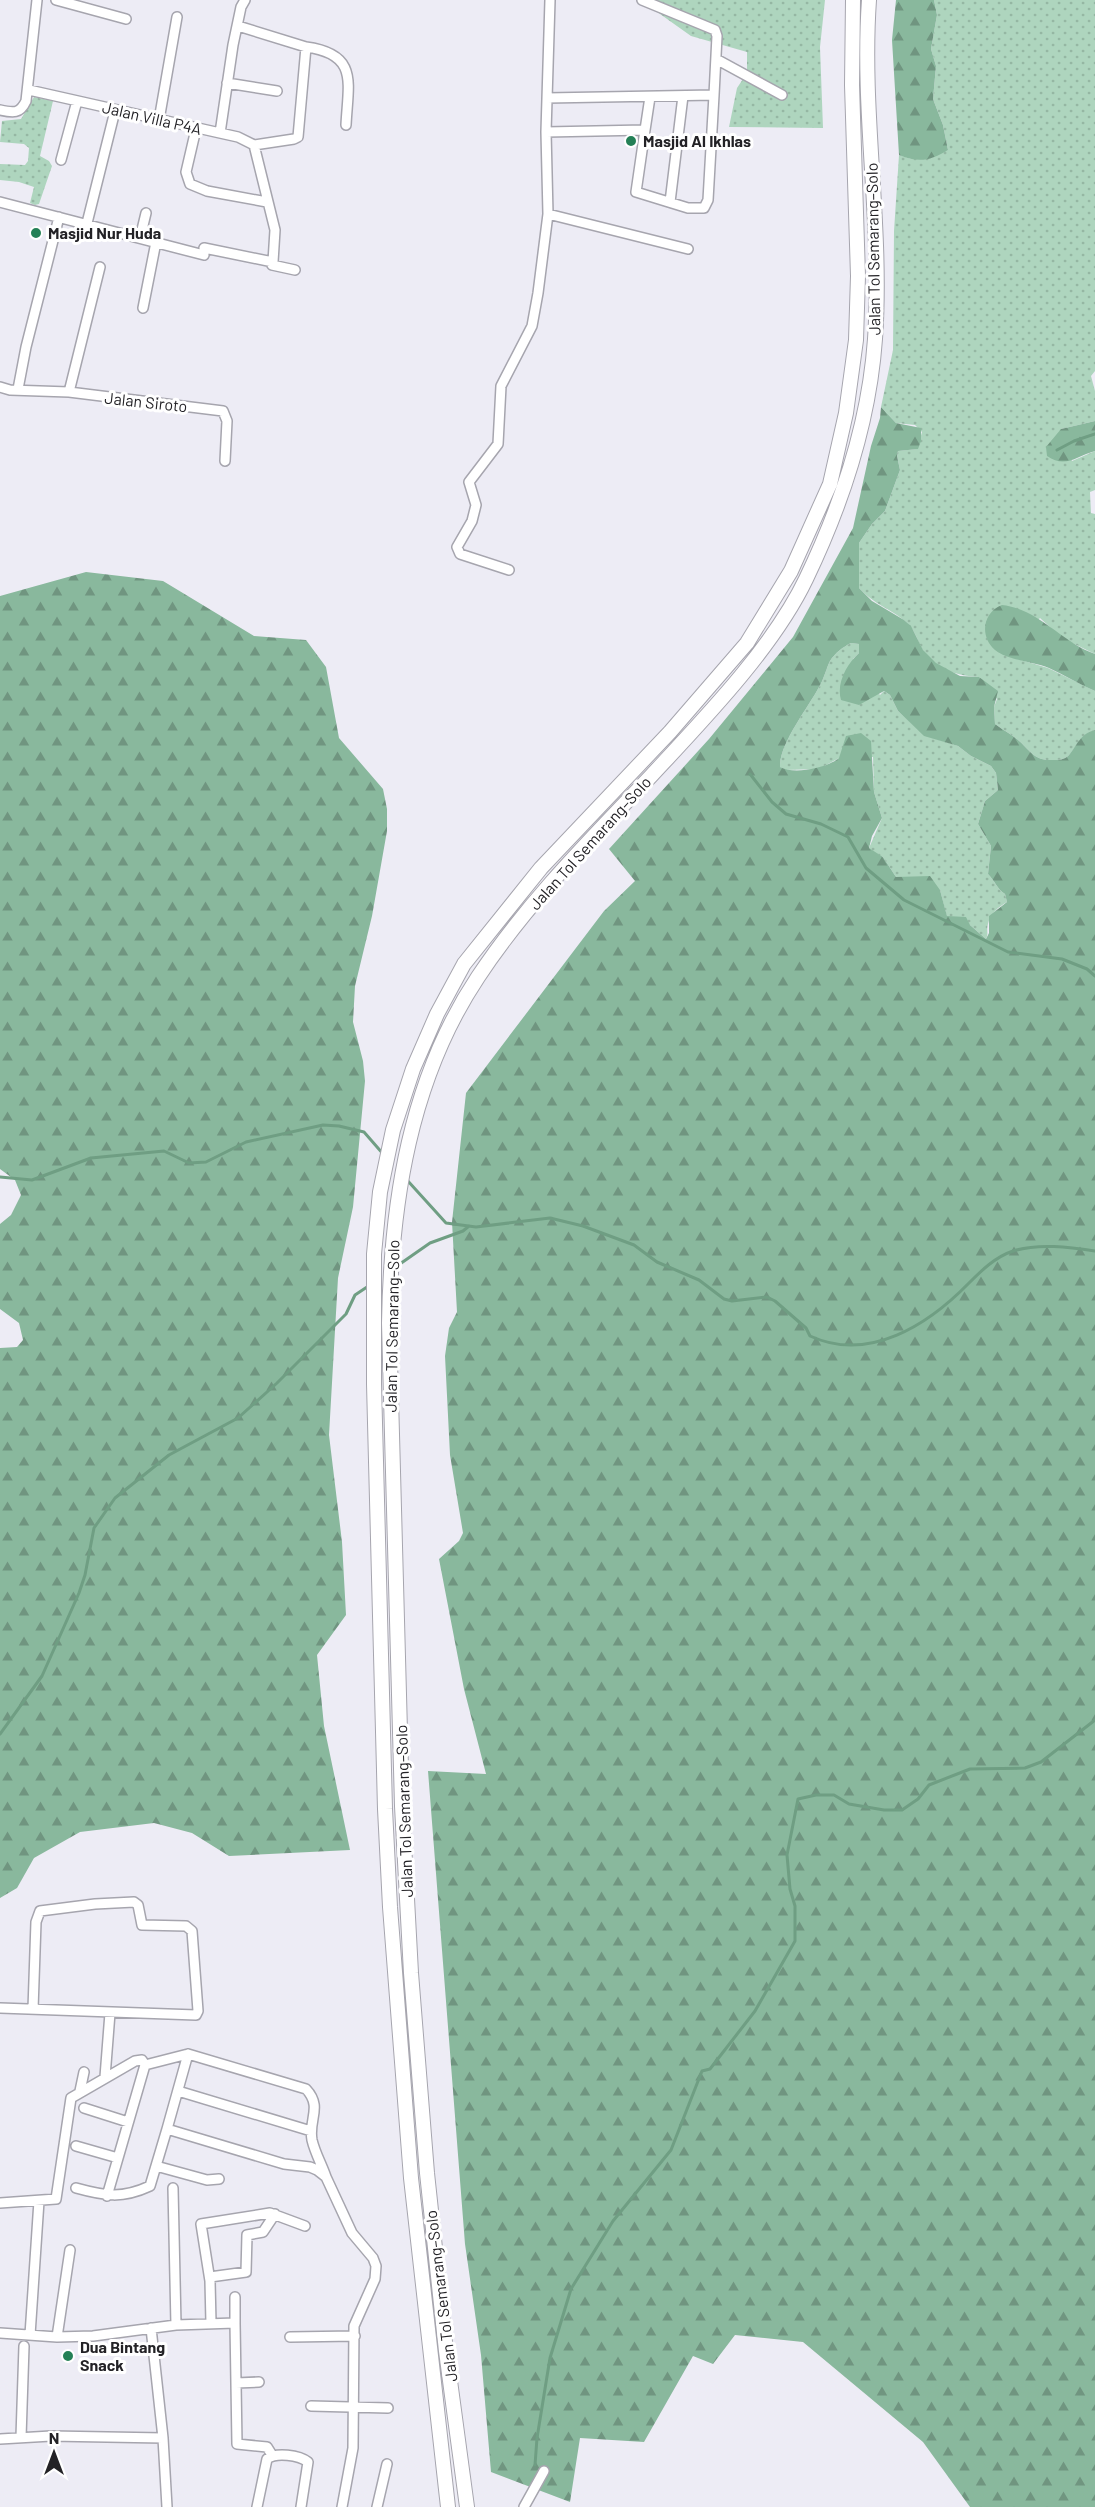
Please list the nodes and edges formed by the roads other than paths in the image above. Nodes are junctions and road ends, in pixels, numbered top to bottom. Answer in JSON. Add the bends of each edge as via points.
{"nodes":[{"id":1,"x":37,"y":0,"type":"edge"},
{"id":2,"x":56,"y":0,"type":"edge"},
{"id":3,"x":550,"y":0,"type":"edge"},
{"id":4,"x":642,"y":0,"type":"edge"},
{"id":5,"x":853,"y":0,"type":"edge"},
{"id":6,"x":869,"y":0,"type":"edge"},
{"id":7,"x":241,"y":2,"type":"edge"},
{"id":8,"x":177,"y":17,"type":"dead end"},
{"id":9,"x":126,"y":19,"type":"dead end"},
{"id":10,"x":238,"y":26,"type":"junction"},
{"id":11,"x":306,"y":47,"type":"junction"},
{"id":12,"x":716,"y":59,"type":"junction"},
{"id":13,"x":227,"y":83,"type":"junction"},
{"id":14,"x":28,"y":90,"type":"junction"},
{"id":15,"x":277,"y":92,"type":"dead end"},
{"id":16,"x":714,"y":95,"type":"junction"},
{"id":17,"x":782,"y":95,"type":"dead end"},
{"id":18,"x":684,"y":96,"type":"junction"},
{"id":19,"x":650,"y":97,"type":"junction"},
{"id":20,"x":547,"y":98,"type":"junction"},
{"id":21,"x":77,"y":101,"type":"junction"},
{"id":22,"x":0,"y":110,"type":"edge"},
{"id":23,"x":115,"y":111,"type":"junction"},
{"id":24,"x":159,"y":120,"type":"junction"},
{"id":25,"x":346,"y":125,"type":"dead end"},
{"id":26,"x":196,"y":129,"type":"junction"},
{"id":27,"x":645,"y":130,"type":"junction"},
{"id":28,"x":546,"y":132,"type":"junction"},
{"id":29,"x":220,"y":133,"type":"junction"},
{"id":30,"x":254,"y":145,"type":"junction"},
{"id":31,"x":62,"y":160,"type":"dead end"},
{"id":32,"x":0,"y":202,"type":"edge"},
{"id":33,"x":267,"y":202,"type":"junction"},
{"id":34,"x":670,"y":202,"type":"junction"},
{"id":35,"x":146,"y":213,"type":"dead end"},
{"id":36,"x":548,"y":213,"type":"junction"},
{"id":37,"x":59,"y":216,"type":"junction"},
{"id":38,"x":87,"y":223,"type":"junction"},
{"id":39,"x":140,"y":238,"type":"junction"},
{"id":40,"x":156,"y":242,"type":"junction"},
{"id":41,"x":688,"y":249,"type":"dead end"},
{"id":42,"x":273,"y":262,"type":"junction"},
{"id":43,"x":100,"y":267,"type":"dead end"},
{"id":44,"x":295,"y":270,"type":"dead end"},
{"id":45,"x":143,"y":308,"type":"dead end"},
{"id":46,"x":0,"y":387,"type":"edge"},
{"id":47,"x":18,"y":389,"type":"junction"},
{"id":48,"x":69,"y":392,"type":"junction"},
{"id":49,"x":225,"y":461,"type":"dead end"},
{"id":50,"x":509,"y":570,"type":"dead end"},
{"id":51,"x":0,"y":2008,"type":"edge"},
{"id":52,"x":33,"y":2009,"type":"junction"},
{"id":53,"x":110,"y":2013,"type":"junction"},
{"id":54,"x":188,"y":2054,"type":"junction"},
{"id":55,"x":145,"y":2065,"type":"junction"},
{"id":56,"x":84,"y":2072,"type":"dead end"},
{"id":57,"x":105,"y":2077,"type":"junction"},
{"id":58,"x":80,"y":2091,"type":"junction"},
{"id":59,"x":178,"y":2091,"type":"junction"},
{"id":60,"x":84,"y":2108,"type":"dead end"},
{"id":61,"x":128,"y":2122,"type":"junction"},
{"id":62,"x":167,"y":2129,"type":"junction"},
{"id":63,"x":311,"y":2131,"type":"junction"},
{"id":64,"x":76,"y":2146,"type":"dead end"},
{"id":65,"x":118,"y":2158,"type":"junction"},
{"id":66,"x":156,"y":2166,"type":"junction"},
{"id":67,"x":326,"y":2177,"type":"junction"},
{"id":68,"x":219,"y":2180,"type":"dead end"},
{"id":69,"x":76,"y":2188,"type":"dead end"},
{"id":70,"x":173,"y":2188,"type":"dead end"},
{"id":71,"x":107,"y":2196,"type":"junction"},
{"id":72,"x":39,"y":2201,"type":"junction"},
{"id":73,"x":0,"y":2203,"type":"edge"},
{"id":74,"x":275,"y":2214,"type":"junction"},
{"id":75,"x":305,"y":2226,"type":"dead end"},
{"id":76,"x":70,"y":2250,"type":"dead end"},
{"id":77,"x":210,"y":2277,"type":"junction"},
{"id":78,"x":235,"y":2297,"type":"dead end"},
{"id":79,"x":211,"y":2323,"type":"junction"},
{"id":80,"x":235,"y":2323,"type":"junction"},
{"id":81,"x":176,"y":2325,"type":"junction"},
{"id":82,"x":151,"y":2328,"type":"junction"},
{"id":83,"x":0,"y":2333,"type":"edge"},
{"id":84,"x":30,"y":2335,"type":"junction"},
{"id":85,"x":355,"y":2336,"type":"junction"},
{"id":86,"x":57,"y":2337,"type":"junction"},
{"id":87,"x":290,"y":2337,"type":"dead end"},
{"id":88,"x":24,"y":2346,"type":"dead end"},
{"id":89,"x":259,"y":2382,"type":"dead end"},
{"id":90,"x":236,"y":2383,"type":"junction"},
{"id":91,"x":311,"y":2406,"type":"dead end"},
{"id":92,"x":355,"y":2408,"type":"junction"},
{"id":93,"x":388,"y":2408,"type":"dead end"},
{"id":94,"x":21,"y":2438,"type":"junction"},
{"id":95,"x":164,"y":2438,"type":"junction"},
{"id":96,"x":0,"y":2439,"type":"edge"},
{"id":97,"x":272,"y":2455,"type":"junction"},
{"id":98,"x":387,"y":2464,"type":"dead end"},
{"id":99,"x":544,"y":2471,"type":"dead end"},
{"id":100,"x":167,"y":2507,"type":"edge"},
{"id":101,"x":257,"y":2507,"type":"edge"},
{"id":102,"x":301,"y":2507,"type":"edge"},
{"id":103,"x":342,"y":2507,"type":"edge"},
{"id":104,"x":376,"y":2507,"type":"edge"},
{"id":105,"x":448,"y":2507,"type":"edge"},
{"id":106,"x":467,"y":2507,"type":"edge"},
{"id":107,"x":524,"y":2507,"type":"edge"}],
"edges":[{"from":1,"to":14,"type":"street"},
{"from":2,"to":9,"type":"street"},
{"from":3,"to":20,"type":"street"},
{"from":4,"to":12,"type":"street","via":[[715,30]]},
{"from":5,"to":105,"type":"highway","name":"Jalan Tol Semarang–Solo","via":[[856,340],[846,413],[830,484],[791,571],[747,643],[541,868],[464,964],[413,1070],[393,1130],[380,1192],[374,1254],[374,1324],[385,1809],[401,2068]]},
{"from":6,"to":106,"type":"highway","name":"Jalan Tol Semarang–Solo","via":[[867,79],[876,274],[875,340],[864,417],[845,488],[804,583],[763,649],[686,739],[562,869],[477,978],[425,1082],[409,1136],[390,1259],[402,1806],[427,2173]]},
{"from":7,"to":10,"type":"street","name":"Jalan Villa P4A"},
{"from":8,"to":24,"type":"street"},
{"from":10,"to":11,"type":"street"},
{"from":10,"to":13,"type":"street","name":"Jalan Villa P4A"},
{"from":11,"to":25,"type":"street","via":[[333,54],[346,70]]},
{"from":11,"to":30,"type":"street","via":[[298,137]]},
{"from":12,"to":16,"type":"street"},
{"from":12,"to":17,"type":"street"},
{"from":13,"to":15,"type":"street"},
{"from":13,"to":29,"type":"street","name":"Jalan Villa P4A"},
{"from":14,"to":21,"type":"street","name":"Jalan Villa P4A"},
{"from":14,"to":22,"type":"street","via":[[22,109]]},
{"from":16,"to":18,"type":"street"},
{"from":16,"to":34,"type":"street","via":[[707,206],[700,210]]},
{"from":18,"to":19,"type":"street"},
{"from":18,"to":34,"type":"street"},
{"from":19,"to":20,"type":"street"},
{"from":19,"to":27,"type":"street"},
{"from":20,"to":28,"type":"street"},
{"from":21,"to":23,"type":"street","name":"Jalan Villa P4A"},
{"from":21,"to":31,"type":"street"},
{"from":23,"to":24,"type":"street","name":"Jalan Villa P4A"},
{"from":23,"to":38,"type":"street"},
{"from":24,"to":26,"type":"street","name":"Jalan Villa P4A"},
{"from":26,"to":29,"type":"street","name":"Jalan Villa P4A"},
{"from":26,"to":33,"type":"street","via":[[186,176],[190,184]]},
{"from":27,"to":28,"type":"street"},
{"from":27,"to":34,"type":"street","via":[[636,192]]},
{"from":28,"to":36,"type":"street"},
{"from":29,"to":30,"type":"street"},
{"from":30,"to":33,"type":"street"},
{"from":32,"to":37,"type":"street"},
{"from":33,"to":42,"type":"street","via":[[275,230]]},
{"from":35,"to":39,"type":"street"},
{"from":36,"to":41,"type":"street"},
{"from":36,"to":50,"type":"street","via":[[532,326],[501,386],[498,444],[469,482],[476,505],[457,547],[460,554]]},
{"from":37,"to":38,"type":"street"},
{"from":37,"to":47,"type":"street"},
{"from":38,"to":39,"type":"street"},
{"from":39,"to":40,"type":"street"},
{"from":40,"to":42,"type":"street"},
{"from":40,"to":45,"type":"street"},
{"from":42,"to":44,"type":"street","via":[[272,265]]},
{"from":43,"to":48,"type":"street"},
{"from":46,"to":47,"type":"street","name":"Jalan Siroto"},
{"from":47,"to":48,"type":"street","name":"Jalan Siroto"},
{"from":48,"to":49,"type":"street","name":"Jalan Siroto","via":[[224,411]]},
{"from":51,"to":52,"type":"street"},
{"from":52,"to":53,"type":"street"},
{"from":52,"to":53,"type":"street","via":[[36,1922],[40,1911],[134,1902],[142,1925],[190,1928],[194,1934],[196,2015]]},
{"from":53,"to":57,"type":"street"},
{"from":54,"to":55,"type":"street"},
{"from":54,"to":59,"type":"street"},
{"from":54,"to":63,"type":"street","via":[[306,2089],[315,2106]]},
{"from":55,"to":57,"type":"street","via":[[142,2060],[135,2061]]},
{"from":55,"to":61,"type":"street"},
{"from":56,"to":58,"type":"street"},
{"from":57,"to":58,"type":"street"},
{"from":58,"to":72,"type":"street","via":[[69,2103],[56,2199]]},
{"from":59,"to":62,"type":"street"},
{"from":59,"to":63,"type":"street"},
{"from":60,"to":61,"type":"street"},
{"from":61,"to":65,"type":"street"},
{"from":62,"to":66,"type":"street"},
{"from":62,"to":67,"type":"street","via":[[284,2164],[310,2167]]},
{"from":63,"to":67,"type":"street"},
{"from":64,"to":65,"type":"street"},
{"from":65,"to":71,"type":"street"},
{"from":66,"to":68,"type":"street"},
{"from":66,"to":71,"type":"street","via":[[150,2186]]},
{"from":67,"to":85,"type":"street","via":[[352,2233],[376,2266],[375,2279],[356,2320]]},
{"from":69,"to":71,"type":"street"},
{"from":70,"to":81,"type":"street"},
{"from":72,"to":73,"type":"street"},
{"from":72,"to":84,"type":"street"},
{"from":74,"to":75,"type":"street"},
{"from":74,"to":77,"type":"street","via":[[263,2232],[247,2235],[246,2272]]},
{"from":74,"to":77,"type":"street","via":[[201,2224]]},
{"from":76,"to":86,"type":"street"},
{"from":77,"to":79,"type":"street"},
{"from":78,"to":80,"type":"street"},
{"from":79,"to":80,"type":"street"},
{"from":79,"to":81,"type":"street"},
{"from":80,"to":90,"type":"street"},
{"from":81,"to":82,"type":"street"},
{"from":82,"to":86,"type":"street"},
{"from":82,"to":95,"type":"street"},
{"from":83,"to":84,"type":"street"},
{"from":84,"to":86,"type":"street"},
{"from":85,"to":87,"type":"street"},
{"from":85,"to":92,"type":"street"},
{"from":88,"to":94,"type":"street"},
{"from":89,"to":90,"type":"street"},
{"from":90,"to":97,"type":"street","via":[[237,2444],[267,2447]]},
{"from":91,"to":92,"type":"street"},
{"from":92,"to":93,"type":"street"},
{"from":92,"to":103,"type":"street","via":[[353,2448]]},
{"from":94,"to":95,"type":"street"},
{"from":94,"to":96,"type":"street"},
{"from":95,"to":100,"type":"street"},
{"from":97,"to":101,"type":"street","via":[[267,2459]]},
{"from":97,"to":102,"type":"street","via":[[308,2462]]},
{"from":98,"to":104,"type":"street"},
{"from":99,"to":107,"type":"street"}]}
